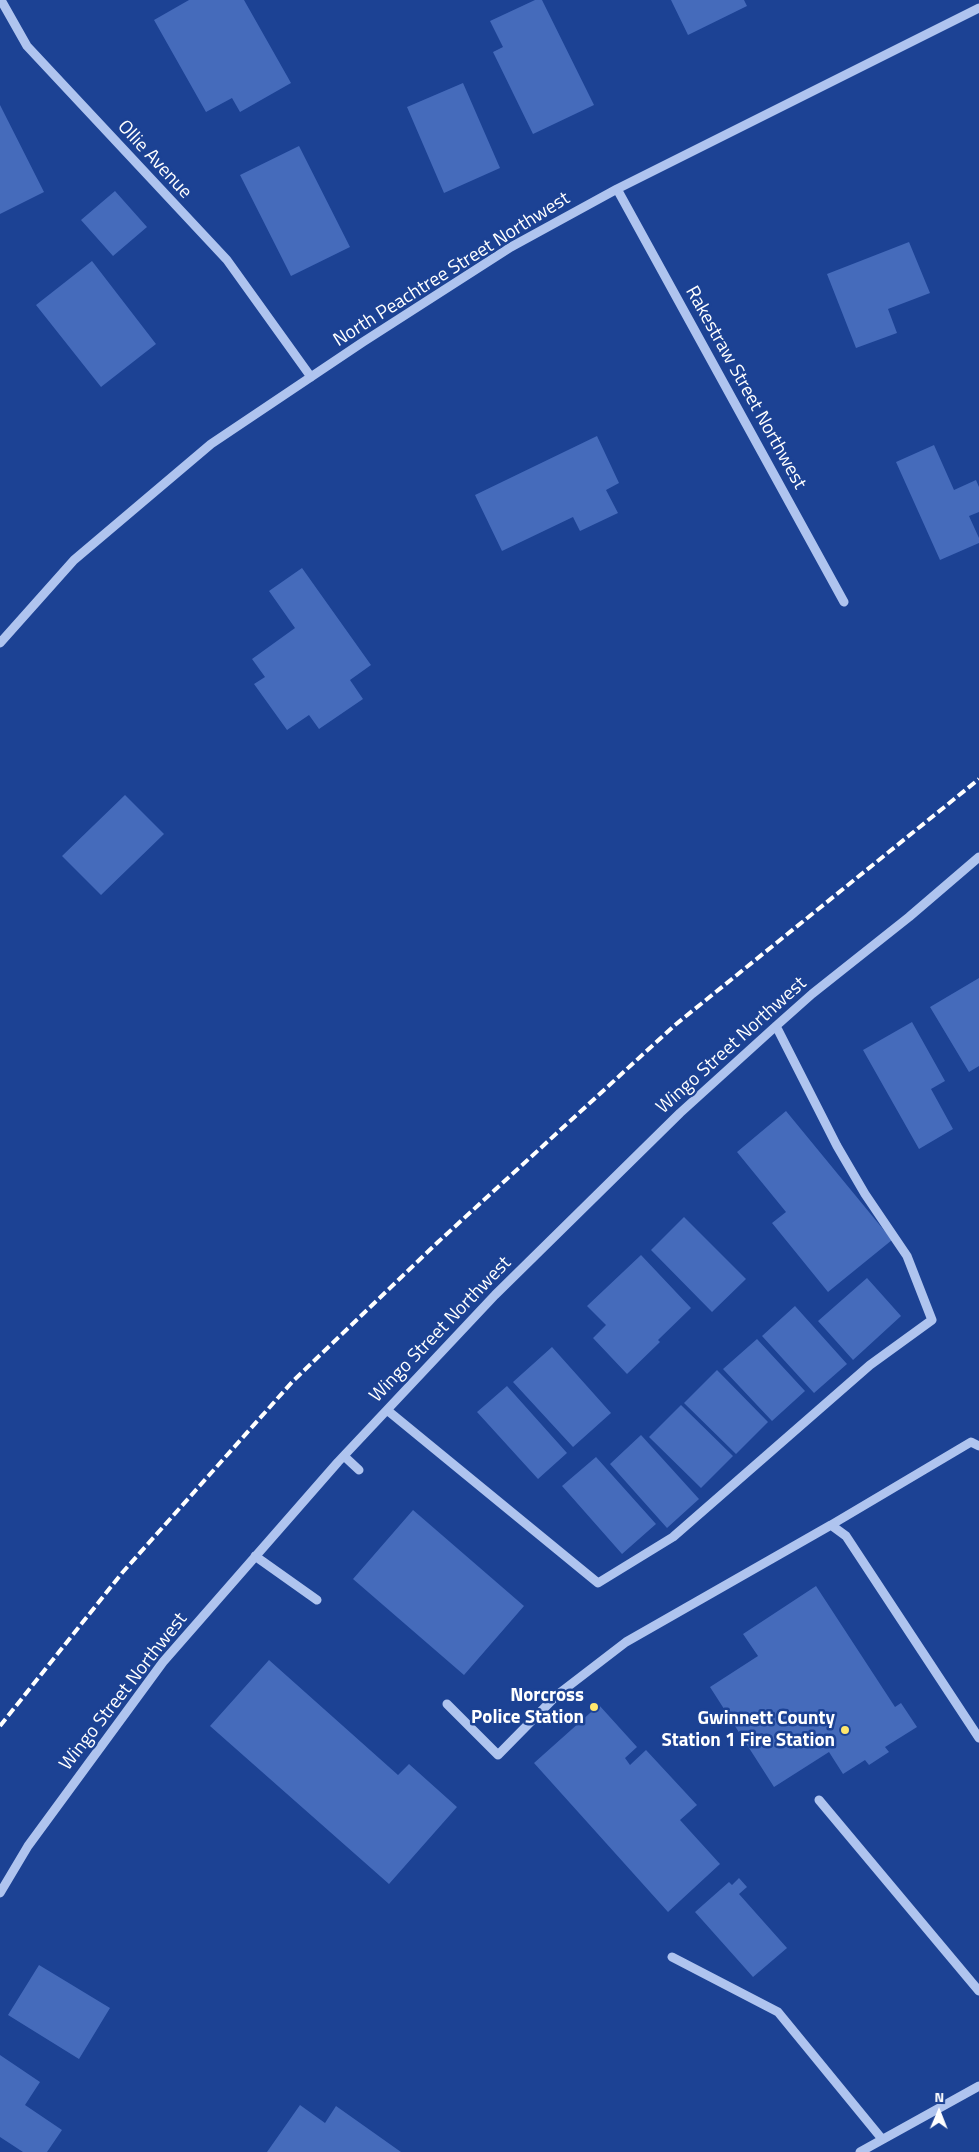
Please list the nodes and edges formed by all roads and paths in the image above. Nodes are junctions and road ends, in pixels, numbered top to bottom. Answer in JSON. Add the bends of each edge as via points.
{"nodes":[{"id":1,"x":1,"y":0,"type":"edge"},
{"id":2,"x":979,"y":8,"type":"edge"},
{"id":3,"x":617,"y":189,"type":"junction"},
{"id":4,"x":311,"y":377,"type":"junction"},
{"id":5,"x":844,"y":602,"type":"dead end"},
{"id":6,"x":0,"y":644,"type":"edge"},
{"id":7,"x":979,"y":857,"type":"edge"},
{"id":8,"x":776,"y":1026,"type":"junction"},
{"id":9,"x":388,"y":1410,"type":"junction"},
{"id":10,"x":979,"y":1446,"type":"edge"},
{"id":11,"x":344,"y":1456,"type":"junction"},
{"id":12,"x":359,"y":1470,"type":"dead end"},
{"id":13,"x":831,"y":1525,"type":"junction"},
{"id":14,"x":255,"y":1556,"type":"junction"},
{"id":15,"x":317,"y":1600,"type":"dead end"},
{"id":16,"x":447,"y":1704,"type":"dead end"},
{"id":17,"x":979,"y":1738,"type":"edge"},
{"id":18,"x":819,"y":1800,"type":"dead end"},
{"id":19,"x":0,"y":1893,"type":"edge"},
{"id":20,"x":672,"y":1957,"type":"dead end"},
{"id":21,"x":979,"y":1991,"type":"edge"},
{"id":22,"x":979,"y":2086,"type":"edge"},
{"id":23,"x":882,"y":2138,"type":"junction"},
{"id":24,"x":860,"y":2152,"type":"edge"}],
"edges":[{"from":1,"to":4,"type":"street","name":"Ollie Avenue","via":[[27,46],[226,260]]},
{"from":2,"to":3,"type":"street","name":"North Peachtree Street Northwest"},
{"from":3,"to":4,"type":"street","name":"North Peachtree Street Northwest","via":[[511,247]]},
{"from":3,"to":5,"type":"street","name":"Rakestraw Street Northwest"},
{"from":4,"to":6,"type":"street","name":"North Peachtree Street Northwest","via":[[211,444],[74,560]]},
{"from":7,"to":8,"type":"street","name":"Wingo Street Northwest"},
{"from":8,"to":9,"type":"street","name":"Wingo Street Northwest","via":[[680,1113],[495,1295]]},
{"from":8,"to":9,"type":"street","via":[[842,1154],[906,1256],[932,1320],[870,1365],[673,1537],[598,1583]]},
{"from":9,"to":11,"type":"street","name":"Wingo Street Northwest"},
{"from":10,"to":13,"type":"street","via":[[971,1442]]},
{"from":11,"to":12,"type":"street"},
{"from":11,"to":14,"type":"street","name":"Wingo Street Northwest"},
{"from":13,"to":16,"type":"street","via":[[626,1642],[557,1695],[498,1755]]},
{"from":13,"to":17,"type":"street","via":[[846,1536]]},
{"from":14,"to":15,"type":"street"},
{"from":14,"to":19,"type":"street","name":"Wingo Street Northwest","via":[[163,1662],[28,1846]]},
{"from":18,"to":21,"type":"street"},
{"from":20,"to":23,"type":"street","via":[[778,2012]]},
{"from":22,"to":23,"type":"street"},
{"from":23,"to":24,"type":"street"}]}
